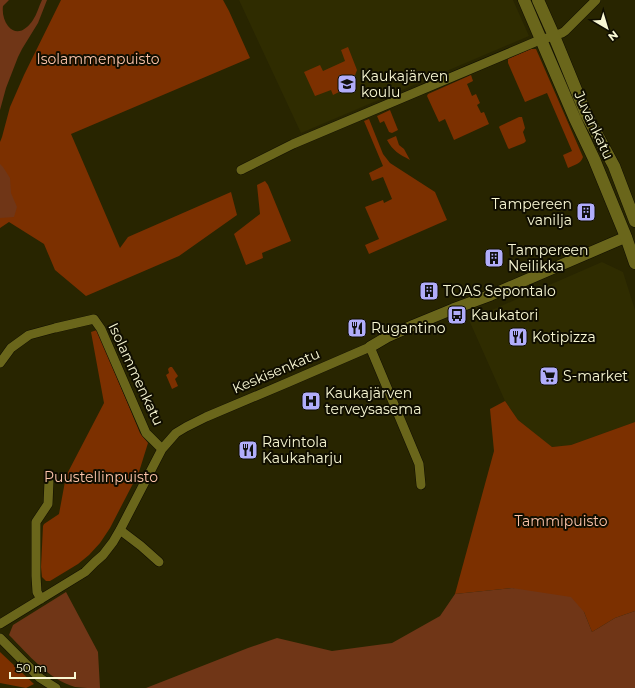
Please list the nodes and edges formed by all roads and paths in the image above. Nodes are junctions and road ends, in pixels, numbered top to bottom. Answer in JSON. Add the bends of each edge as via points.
{"nodes":[{"id":1,"x":524,"y":0,"type":"edge"},
{"id":2,"x":538,"y":0,"type":"edge"},
{"id":3,"x":596,"y":0,"type":"edge"},
{"id":4,"x":554,"y":36,"type":"junction"},
{"id":5,"x":541,"y":41,"type":"junction"},
{"id":6,"x":241,"y":170,"type":"dead end"},
{"id":7,"x":635,"y":221,"type":"edge"},
{"id":8,"x":631,"y":235,"type":"edge"},
{"id":9,"x":635,"y":263,"type":"edge"},
{"id":10,"x":370,"y":347,"type":"junction"},
{"id":11,"x":0,"y":363,"type":"edge"},
{"id":12,"x":162,"y":449,"type":"junction"},
{"id":13,"x":50,"y":481,"type":"dead end"},
{"id":14,"x":421,"y":484,"type":"dead end"},
{"id":15,"x":120,"y":530,"type":"junction"},
{"id":16,"x":159,"y":562,"type":"dead end"},
{"id":17,"x":41,"y":599,"type":"junction"},
{"id":18,"x":0,"y":624,"type":"edge"},
{"id":19,"x":0,"y":638,"type":"edge"},
{"id":20,"x":56,"y":688,"type":"edge"}],
"edges":[{"from":1,"to":5,"type":"main road","name":"Juvankatu"},
{"from":2,"to":4,"type":"main road","name":"Juvankatu"},
{"from":3,"to":4,"type":"street","via":[[565,31]]},
{"from":4,"to":5,"type":"street"},
{"from":4,"to":7,"type":"main road","name":"Juvankatu","via":[[586,114],[612,161]]},
{"from":5,"to":6,"type":"street","via":[[293,144]]},
{"from":5,"to":8,"type":"main road","name":"Juvankatu","via":[[574,119]]},
{"from":8,"to":9,"type":"main road","name":"Juvankatu"},
{"from":8,"to":10,"type":"street","name":"Keskisenkatu","via":[[414,325]]},
{"from":10,"to":12,"type":"street","name":"Keskisenkatu","via":[[186,427]]},
{"from":10,"to":14,"type":"street","via":[[419,464]]},
{"from":11,"to":12,"type":"street","name":"Isolammenkatu","via":[[11,348],[29,335],[94,319],[101,329],[146,433]]},
{"from":12,"to":15,"type":"street","name":"Keskisenkatu"},
{"from":13,"to":17,"type":"street","via":[[48,504],[36,522],[37,592]]},
{"from":15,"to":16,"type":"street"},
{"from":15,"to":17,"type":"street","name":"Keskisenkatu","via":[[103,555],[91,567]]},
{"from":17,"to":18,"type":"street","name":"Keskisenkatu"},
{"from":19,"to":20,"type":"street","via":[[40,678]]}]}
